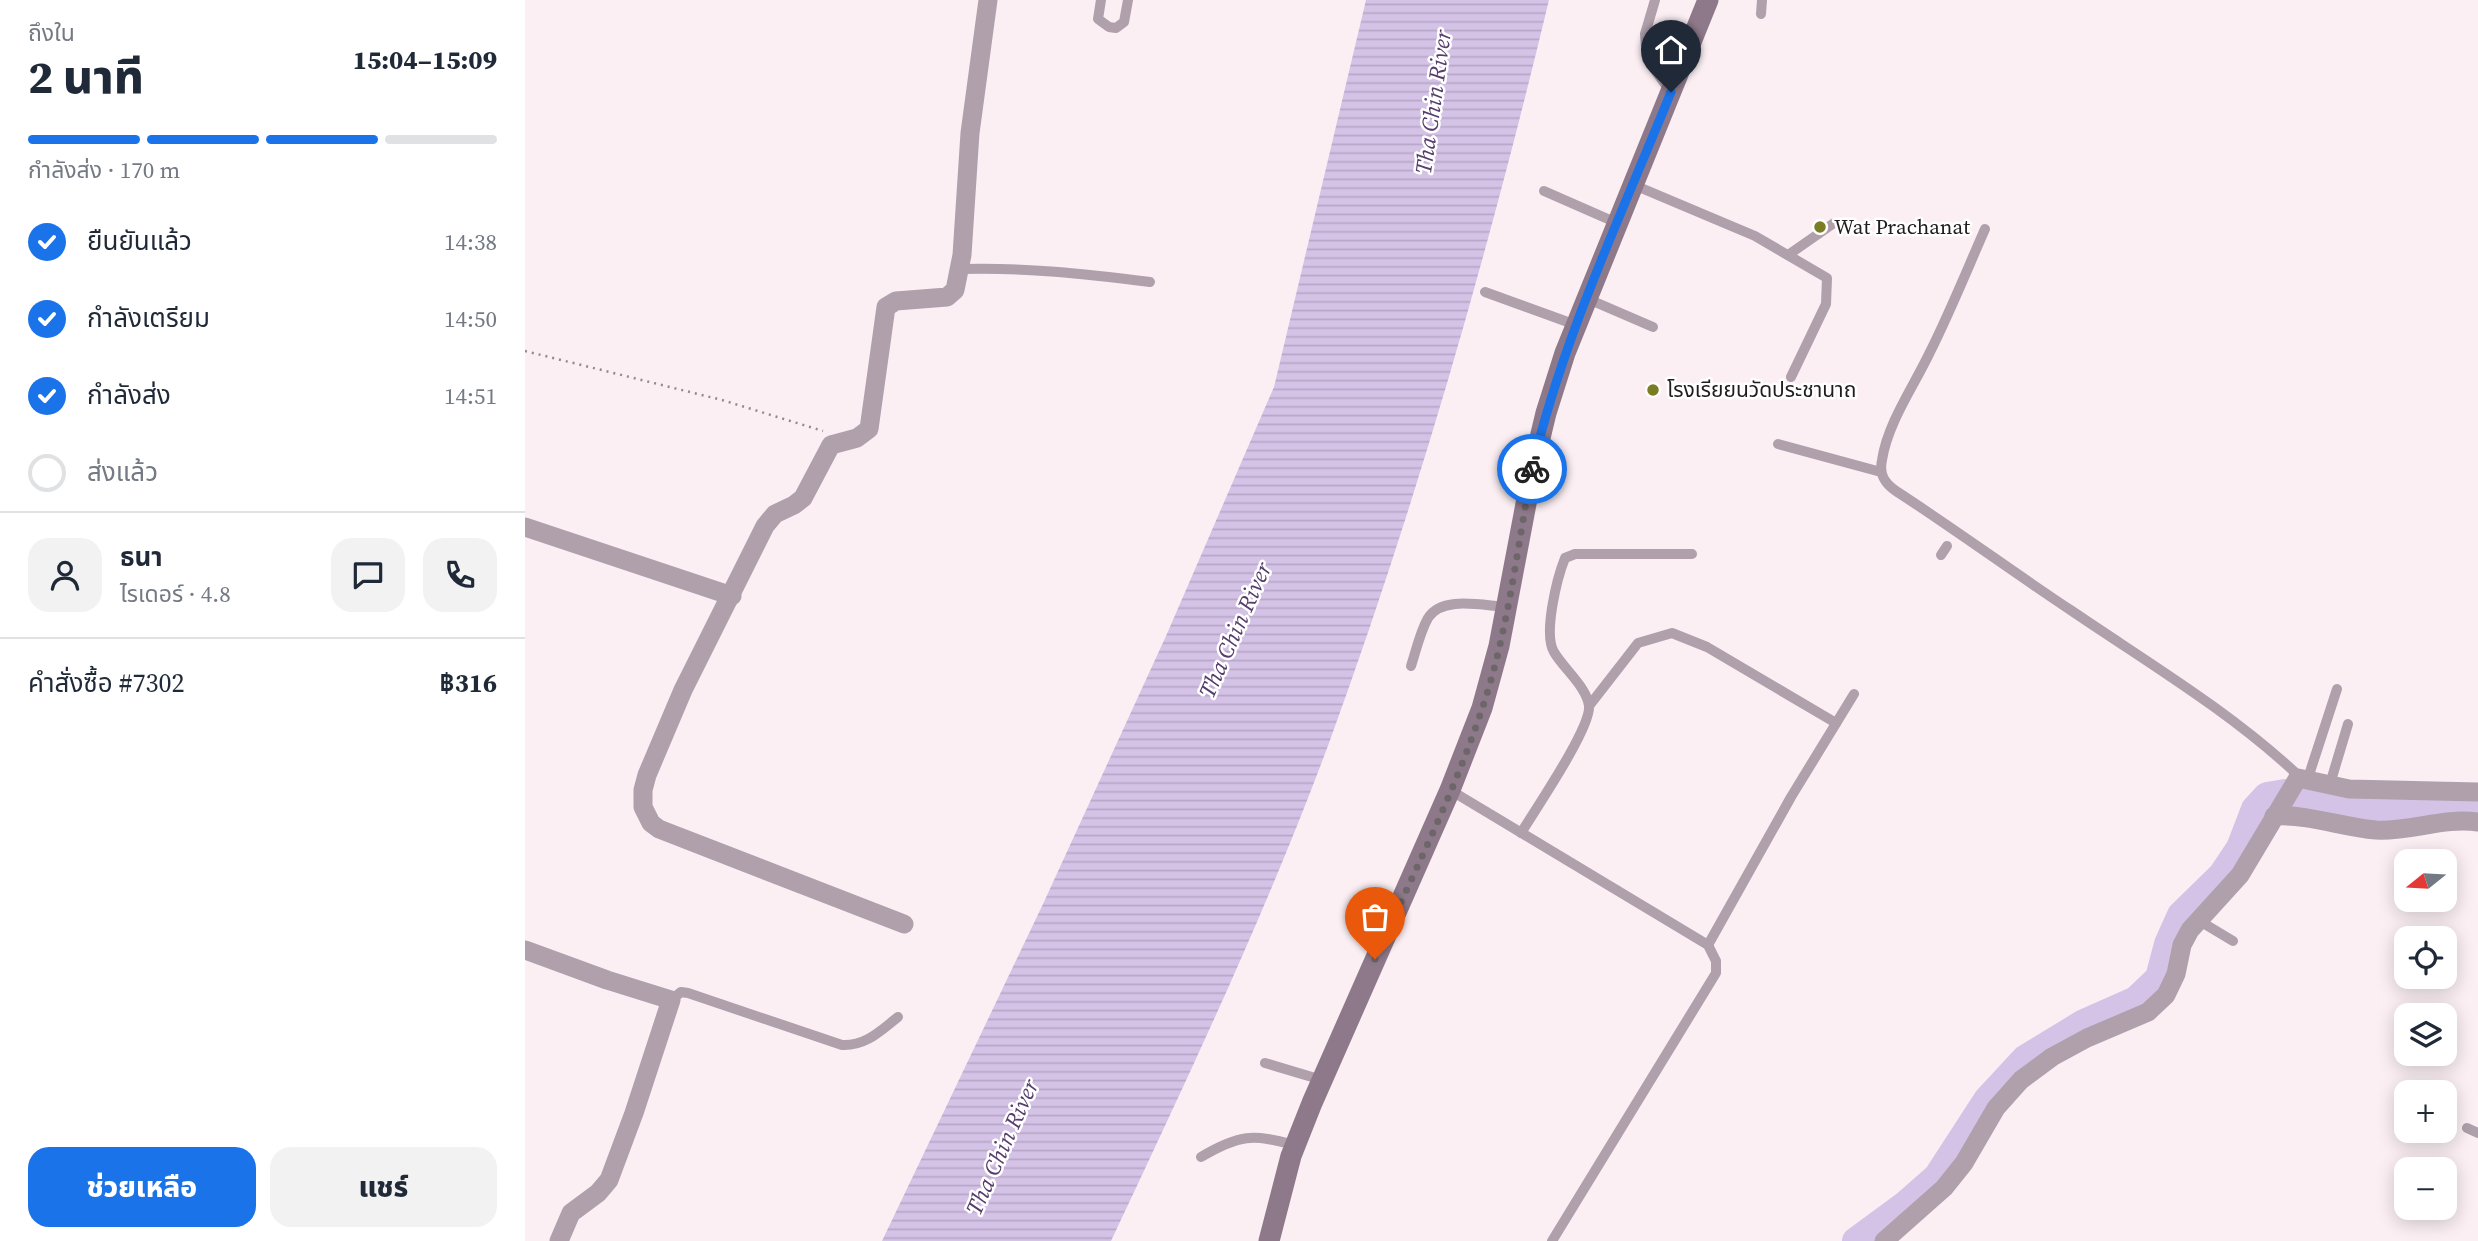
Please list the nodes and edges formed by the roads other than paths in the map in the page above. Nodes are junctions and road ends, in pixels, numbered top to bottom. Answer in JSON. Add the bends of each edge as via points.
{"nodes":[{"id":1,"x":988,"y":0,"type":"edge"},
{"id":2,"x":1101,"y":0,"type":"edge"},
{"id":3,"x":1128,"y":0,"type":"edge"},
{"id":4,"x":1655,"y":0,"type":"edge"},
{"id":5,"x":1708,"y":0,"type":"edge"},
{"id":6,"x":1762,"y":0,"type":"edge"},
{"id":7,"x":1761,"y":14,"type":"dead end"},
{"id":8,"x":1671,"y":92,"type":"junction"},
{"id":9,"x":1634,"y":185,"type":"junction"},
{"id":10,"x":1544,"y":191,"type":"dead end"},
{"id":11,"x":1618,"y":223,"type":"junction"},
{"id":12,"x":1834,"y":223,"type":"dead end"},
{"id":13,"x":1985,"y":229,"type":"dead end"},
{"id":14,"x":1788,"y":256,"type":"junction"},
{"id":15,"x":960,"y":269,"type":"junction"},
{"id":16,"x":1150,"y":282,"type":"dead end"},
{"id":17,"x":1485,"y":292,"type":"dead end"},
{"id":18,"x":1588,"y":299,"type":"junction"},
{"id":19,"x":1577,"y":325,"type":"junction"},
{"id":20,"x":1653,"y":327,"type":"dead end"},
{"id":21,"x":1791,"y":377,"type":"dead end"},
{"id":22,"x":1778,"y":444,"type":"dead end"},
{"id":23,"x":1881,"y":472,"type":"junction"},
{"id":24,"x":525,"y":527,"type":"edge"},
{"id":25,"x":1692,"y":554,"type":"dead end"},
{"id":26,"x":732,"y":596,"type":"junction"},
{"id":27,"x":1507,"y":607,"type":"junction"},
{"id":28,"x":1411,"y":666,"type":"dead end"},
{"id":29,"x":2337,"y":690,"type":"dead end"},
{"id":30,"x":1854,"y":694,"type":"dead end"},
{"id":31,"x":1589,"y":706,"type":"junction"},
{"id":32,"x":1836,"y":723,"type":"junction"},
{"id":33,"x":2348,"y":724,"type":"dead end"},
{"id":34,"x":2301,"y":779,"type":"junction"},
{"id":35,"x":2330,"y":784,"type":"junction"},
{"id":36,"x":2478,"y":788,"type":"edge"},
{"id":37,"x":1450,"y":790,"type":"junction"},
{"id":38,"x":2276,"y":813,"type":"junction"},
{"id":39,"x":2478,"y":822,"type":"edge"},
{"id":40,"x":1521,"y":833,"type":"junction"},
{"id":41,"x":2198,"y":920,"type":"junction"},
{"id":42,"x":904,"y":924,"type":"dead end"},
{"id":43,"x":2233,"y":941,"type":"dead end"},
{"id":44,"x":1708,"y":945,"type":"junction"},
{"id":45,"x":525,"y":950,"type":"edge"},
{"id":46,"x":671,"y":1000,"type":"junction"},
{"id":47,"x":898,"y":1017,"type":"dead end"},
{"id":48,"x":1265,"y":1063,"type":"dead end"},
{"id":49,"x":1322,"y":1080,"type":"junction"},
{"id":50,"x":2467,"y":1128,"type":"dead end"},
{"id":51,"x":2478,"y":1133,"type":"edge"},
{"id":52,"x":1295,"y":1145,"type":"junction"},
{"id":53,"x":1201,"y":1157,"type":"dead end"},
{"id":54,"x":559,"y":1241,"type":"edge"},
{"id":55,"x":1269,"y":1241,"type":"edge"},
{"id":56,"x":1552,"y":1241,"type":"edge"},
{"id":57,"x":1884,"y":1241,"type":"edge"}],
"edges":[{"from":1,"to":15,"type":"street","via":[[970,138]]},
{"from":2,"to":3,"type":"lane","via":[[1098,19],[1116,28],[1124,22]]},
{"from":4,"to":8,"type":"lane","via":[[1645,34],[1647,59]]},
{"from":5,"to":8,"type":"main road"},
{"from":6,"to":7,"type":"lane"},
{"from":8,"to":9,"type":"main road"},
{"from":9,"to":11,"type":"main road"},
{"from":9,"to":14,"type":"lane","via":[[1755,236]]},
{"from":10,"to":11,"type":"lane"},
{"from":11,"to":18,"type":"main road"},
{"from":12,"to":14,"type":"lane"},
{"from":13,"to":23,"type":"lane","via":[[1893,423]]},
{"from":14,"to":21,"type":"lane","via":[[1826,278],[1827,294]]},
{"from":15,"to":16,"type":"lane","via":[[1056,270]]},
{"from":15,"to":26,"type":"street","via":[[955,290],[947,297],[896,301],[886,307],[869,429],[864,435],[831,445],[803,498],[775,514],[765,526]]},
{"from":17,"to":19,"type":"lane"},
{"from":18,"to":19,"type":"main road"},
{"from":18,"to":20,"type":"lane"},
{"from":19,"to":27,"type":"main road","via":[[1546,413]]},
{"from":22,"to":23,"type":"lane"},
{"from":23,"to":34,"type":"lane","via":[[1888,486],[2182,683],[2267,746]]},
{"from":24,"to":26,"type":"street"},
{"from":25,"to":31,"type":"lane","via":[[1575,554],[1565,558],[1549,633],[1553,652]]},
{"from":26,"to":42,"type":"street","via":[[683,690],[647,775],[645,815],[668,833]]},
{"from":27,"to":28,"type":"lane","via":[[1437,608],[1428,619]]},
{"from":27,"to":37,"type":"main road","via":[[1482,708]]},
{"from":29,"to":34,"type":"lane"},
{"from":30,"to":32,"type":"lane"},
{"from":31,"to":32,"type":"lane","via":[[1638,643],[1672,633],[1707,647]]},
{"from":31,"to":40,"type":"lane","via":[[1582,731]]},
{"from":32,"to":44,"type":"lane"},
{"from":33,"to":35,"type":"lane"},
{"from":34,"to":35,"type":"street"},
{"from":34,"to":38,"type":"street"},
{"from":35,"to":36,"type":"street","via":[[2349,789]]},
{"from":37,"to":40,"type":"lane"},
{"from":37,"to":49,"type":"main road"},
{"from":38,"to":39,"type":"street","via":[[2376,830]]},
{"from":38,"to":41,"type":"street","via":[[2240,875]]},
{"from":40,"to":44,"type":"lane"},
{"from":41,"to":43,"type":"lane"},
{"from":41,"to":57,"type":"street","via":[[2182,945],[2167,995],[2148,1012],[2087,1038],[2021,1080],[1996,1108],[1944,1188]]},
{"from":44,"to":56,"type":"lane","via":[[1716,973]]},
{"from":45,"to":46,"type":"street"},
{"from":46,"to":47,"type":"lane","via":[[676,994],[688,993],[842,1045],[866,1042]]},
{"from":46,"to":54,"type":"street","via":[[609,1180],[571,1213]]},
{"from":48,"to":49,"type":"lane"},
{"from":49,"to":52,"type":"main road"},
{"from":50,"to":51,"type":"lane"},
{"from":52,"to":53,"type":"lane","via":[[1248,1137],[1222,1144]]},
{"from":52,"to":55,"type":"main road"}]}
